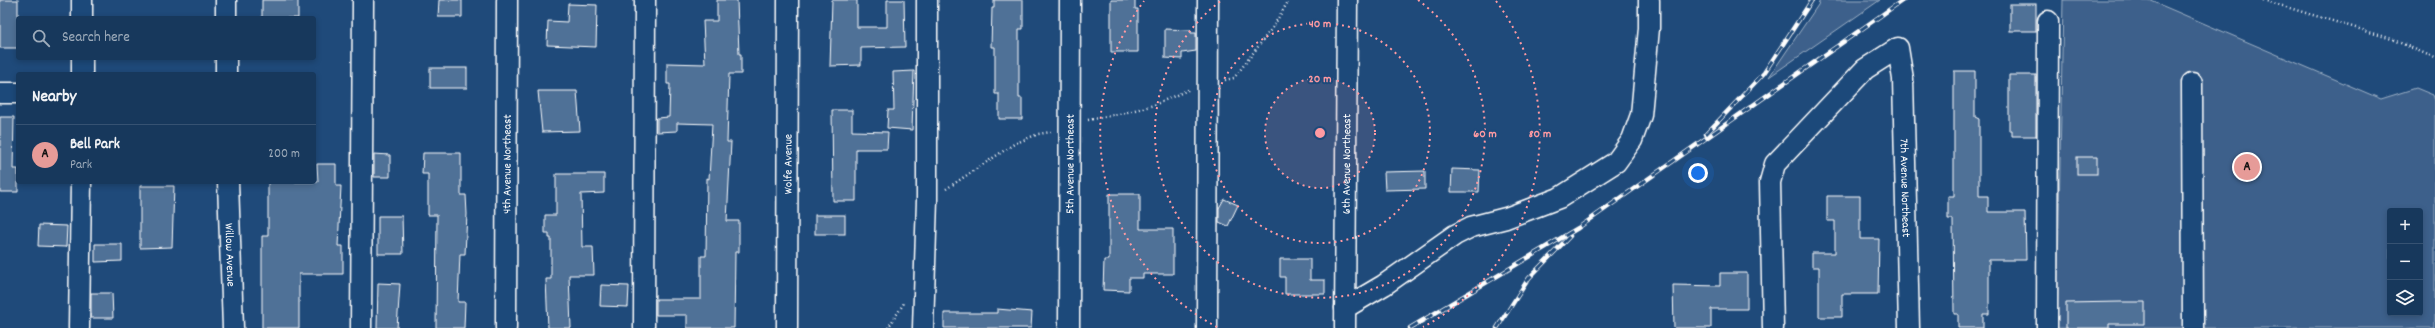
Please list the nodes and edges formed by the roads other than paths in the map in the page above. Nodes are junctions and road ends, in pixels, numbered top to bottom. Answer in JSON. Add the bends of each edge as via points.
{"nodes":[{"id":1,"x":82,"y":0,"type":"edge"},
{"id":2,"x":226,"y":0,"type":"edge"},
{"id":3,"x":362,"y":0,"type":"edge"},
{"id":4,"x":506,"y":0,"type":"edge"},
{"id":5,"x":645,"y":0,"type":"edge"},
{"id":6,"x":788,"y":0,"type":"edge"},
{"id":7,"x":927,"y":0,"type":"edge"},
{"id":8,"x":1070,"y":0,"type":"edge"},
{"id":9,"x":1208,"y":0,"type":"edge"},
{"id":10,"x":1347,"y":0,"type":"edge"},
{"id":11,"x":1649,"y":0,"type":"edge"},
{"id":12,"x":82,"y":16,"type":"edge"},
{"id":13,"x":226,"y":16,"type":"edge"},
{"id":14,"x":2048,"y":21,"type":"dead end"},
{"id":15,"x":82,"y":60,"type":"edge"},
{"id":16,"x":226,"y":60,"type":"edge"},
{"id":17,"x":82,"y":72,"type":"edge"},
{"id":18,"x":226,"y":72,"type":"edge"},
{"id":19,"x":2192,"y":83,"type":"dead end"},
{"id":20,"x":0,"y":92,"type":"edge"},
{"id":21,"x":16,"y":93,"type":"edge"},
{"id":22,"x":81,"y":184,"type":"edge"},
{"id":23,"x":228,"y":184,"type":"edge"},
{"id":24,"x":1345,"y":308,"type":"junction"},
{"id":25,"x":79,"y":328,"type":"edge"},
{"id":26,"x":233,"y":328,"type":"edge"},
{"id":27,"x":361,"y":328,"type":"edge"},
{"id":28,"x":506,"y":328,"type":"edge"},
{"id":29,"x":644,"y":328,"type":"edge"},
{"id":30,"x":787,"y":328,"type":"edge"},
{"id":31,"x":923,"y":328,"type":"edge"},
{"id":32,"x":1068,"y":328,"type":"edge"},
{"id":33,"x":1207,"y":328,"type":"edge"},
{"id":34,"x":1345,"y":328,"type":"edge"},
{"id":35,"x":1773,"y":328,"type":"edge"},
{"id":36,"x":1909,"y":328,"type":"edge"},
{"id":37,"x":2047,"y":328,"type":"edge"},
{"id":38,"x":2193,"y":328,"type":"edge"}],
"edges":[{"from":1,"to":12,"type":"street"},
{"from":2,"to":13,"type":"street"},
{"from":3,"to":27,"type":"street"},
{"from":4,"to":28,"type":"street","name":"4th Avenue Northeast"},
{"from":5,"to":29,"type":"street"},
{"from":6,"to":30,"type":"street","name":"Wolfe Avenue"},
{"from":7,"to":31,"type":"street","via":[[927,200]]},
{"from":8,"to":32,"type":"street","name":"5th Avenue Northeast"},
{"from":9,"to":33,"type":"street"},
{"from":10,"to":24,"type":"street","name":"6th Avenue Northeast"},
{"from":11,"to":24,"type":"street","via":[[1641,115],[1632,140],[1616,162],[1559,198],[1455,235],[1384,285]]},
{"from":14,"to":37,"type":"street"},
{"from":15,"to":17,"type":"street"},
{"from":16,"to":18,"type":"street"},
{"from":19,"to":38,"type":"street"},
{"from":20,"to":21,"type":"street"},
{"from":22,"to":25,"type":"street"},
{"from":23,"to":26,"type":"street","name":"Willow Avenue"},
{"from":24,"to":34,"type":"street","name":"6th Avenue Northeast"},
{"from":35,"to":36,"type":"street","name":"7th Avenue Northeast","via":[[1770,182],[1775,164],[1865,69],[1898,48],[1903,79]]}]}
